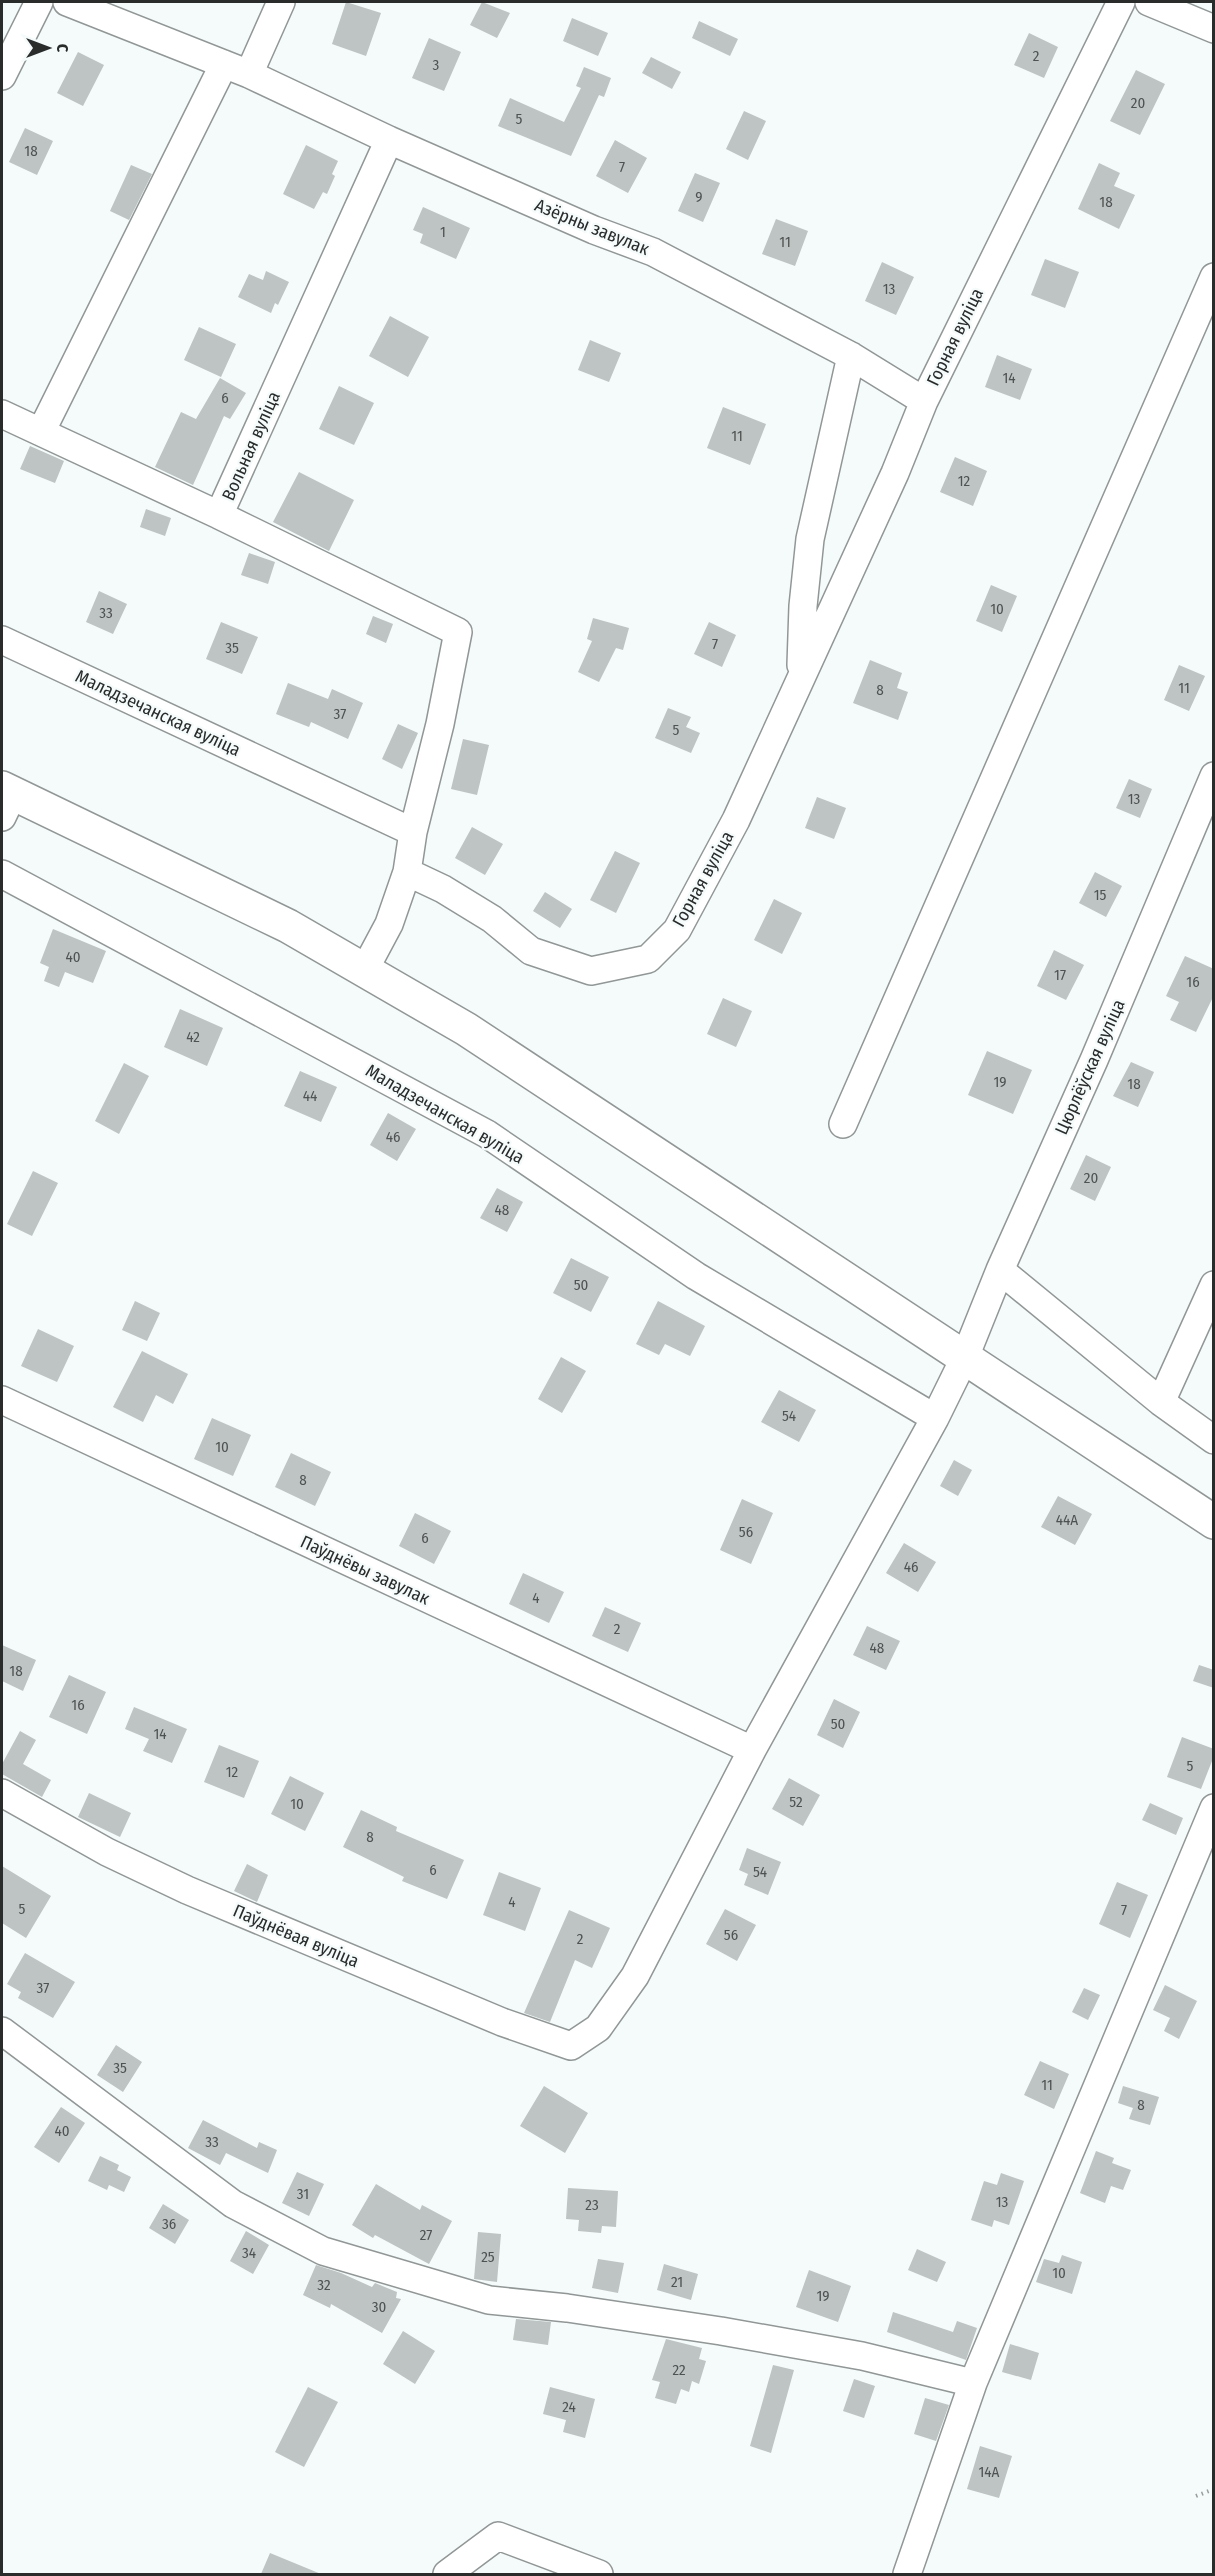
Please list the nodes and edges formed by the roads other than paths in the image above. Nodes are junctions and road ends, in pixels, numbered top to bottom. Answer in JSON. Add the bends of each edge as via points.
{"nodes":[{"id":1,"x":39,"y":2,"type":"edge"},
{"id":2,"x":67,"y":2,"type":"edge"},
{"id":3,"x":281,"y":2,"type":"edge"},
{"id":4,"x":1120,"y":2,"type":"edge"},
{"id":5,"x":1149,"y":2,"type":"edge"},
{"id":6,"x":1214,"y":29,"type":"edge"},
{"id":7,"x":224,"y":64,"type":"junction"},
{"id":8,"x":249,"y":75,"type":"junction"},
{"id":9,"x":2,"y":76,"type":"edge"},
{"id":10,"x":389,"y":140,"type":"junction"},
{"id":11,"x":1214,"y":278,"type":"edge"},
{"id":12,"x":851,"y":356,"type":"junction"},
{"id":13,"x":924,"y":401,"type":"junction"},
{"id":14,"x":2,"y":414,"type":"edge"},
{"id":15,"x":41,"y":432,"type":"junction"},
{"id":16,"x":219,"y":515,"type":"junction"},
{"id":17,"x":2,"y":640,"type":"edge"},
{"id":18,"x":801,"y":678,"type":"junction"},
{"id":19,"x":1214,"y":776,"type":"edge"},
{"id":20,"x":5,"y":800,"type":"edge"},
{"id":21,"x":412,"y":832,"type":"junction"},
{"id":22,"x":407,"y":872,"type":"junction"},
{"id":23,"x":2,"y":874,"type":"edge"},
{"id":24,"x":365,"y":969,"type":"junction"},
{"id":25,"x":843,"y":1124,"type":"dead end"},
{"id":26,"x":1000,"y":1270,"type":"junction"},
{"id":27,"x":1214,"y":1285,"type":"edge"},
{"id":28,"x":965,"y":1357,"type":"junction"},
{"id":29,"x":2,"y":1400,"type":"edge"},
{"id":30,"x":1161,"y":1402,"type":"junction"},
{"id":31,"x":935,"y":1418,"type":"junction"},
{"id":32,"x":1214,"y":1440,"type":"edge"},
{"id":33,"x":1214,"y":1522,"type":"edge"},
{"id":34,"x":740,"y":1745,"type":"junction"},
{"id":35,"x":2,"y":1792,"type":"edge"},
{"id":36,"x":1214,"y":1808,"type":"edge"},
{"id":37,"x":598,"y":2028,"type":"joint"},
{"id":38,"x":2,"y":2031,"type":"edge"},
{"id":39,"x":973,"y":2383,"type":"junction"},
{"id":40,"x":447,"y":2574,"type":"edge"},
{"id":41,"x":599,"y":2574,"type":"edge"},
{"id":42,"x":907,"y":2574,"type":"edge"}],
"edges":[{"from":1,"to":9,"type":"street"},
{"from":2,"to":7,"type":"street","name":"Азёрны завулак"},
{"from":3,"to":8,"type":"street"},
{"from":4,"to":13,"type":"street","name":"Горная вуліца"},
{"from":5,"to":6,"type":"street"},
{"from":7,"to":8,"type":"street","name":"Азёрны завулак"},
{"from":7,"to":15,"type":"street"},
{"from":8,"to":10,"type":"street","name":"Азёрны завулак"},
{"from":10,"to":12,"type":"street","name":"Азёрны завулак","via":[[653,252]]},
{"from":10,"to":16,"type":"street","name":"Вольная вуліца"},
{"from":11,"to":25,"type":"street"},
{"from":12,"to":13,"type":"street","name":"Азёрны завулак"},
{"from":12,"to":18,"type":"street","name":"Горная вуліца","via":[[810,539]]},
{"from":13,"to":18,"type":"street","name":"Горная вуліца"},
{"from":14,"to":15,"type":"street"},
{"from":15,"to":16,"type":"street"},
{"from":16,"to":21,"type":"street","name":"Вольная вуліца","via":[[458,632],[440,724]]},
{"from":17,"to":21,"type":"street","name":"Маладзечанская вуліца"},
{"from":18,"to":22,"type":"street","name":"Горная вуліца","via":[[736,820],[677,930],[648,959],[591,971],[531,951],[492,920]]},
{"from":19,"to":26,"type":"street","name":"Цюрлёўская вуліца"},
{"from":20,"to":24,"type":"main road","via":[[288,926]]},
{"from":21,"to":22,"type":"street"},
{"from":22,"to":24,"type":"street","via":[[389,924]]},
{"from":23,"to":31,"type":"street","name":"Маладзечанская вуліца","via":[[487,1134],[696,1276]]},
{"from":24,"to":28,"type":"main road","via":[[466,1029]]},
{"from":26,"to":28,"type":"street","name":"Цюрлёўская вуліца"},
{"from":26,"to":30,"type":"street"},
{"from":27,"to":30,"type":"street"},
{"from":28,"to":31,"type":"street","name":"Цюрлёўская вуліца"},
{"from":28,"to":33,"type":"main road"},
{"from":29,"to":34,"type":"street","name":"Паўднёвы завулак"},
{"from":30,"to":32,"type":"street"},
{"from":31,"to":34,"type":"street","name":"Цюрлёўская вуліца"},
{"from":34,"to":37,"type":"street","name":"Цюрлёўская вуліца","via":[[635,1976]]},
{"from":35,"to":37,"type":"street","name":"Паўднёвая вуліца","via":[[107,1852],[177,1885],[502,2022],[571,2046]]},
{"from":36,"to":39,"type":"street"},
{"from":38,"to":39,"type":"street","via":[[233,2204],[323,2251],[489,2300],[721,2331],[862,2356]]},
{"from":39,"to":42,"type":"street"},
{"from":40,"to":41,"type":"street","via":[[498,2536]]}]}
